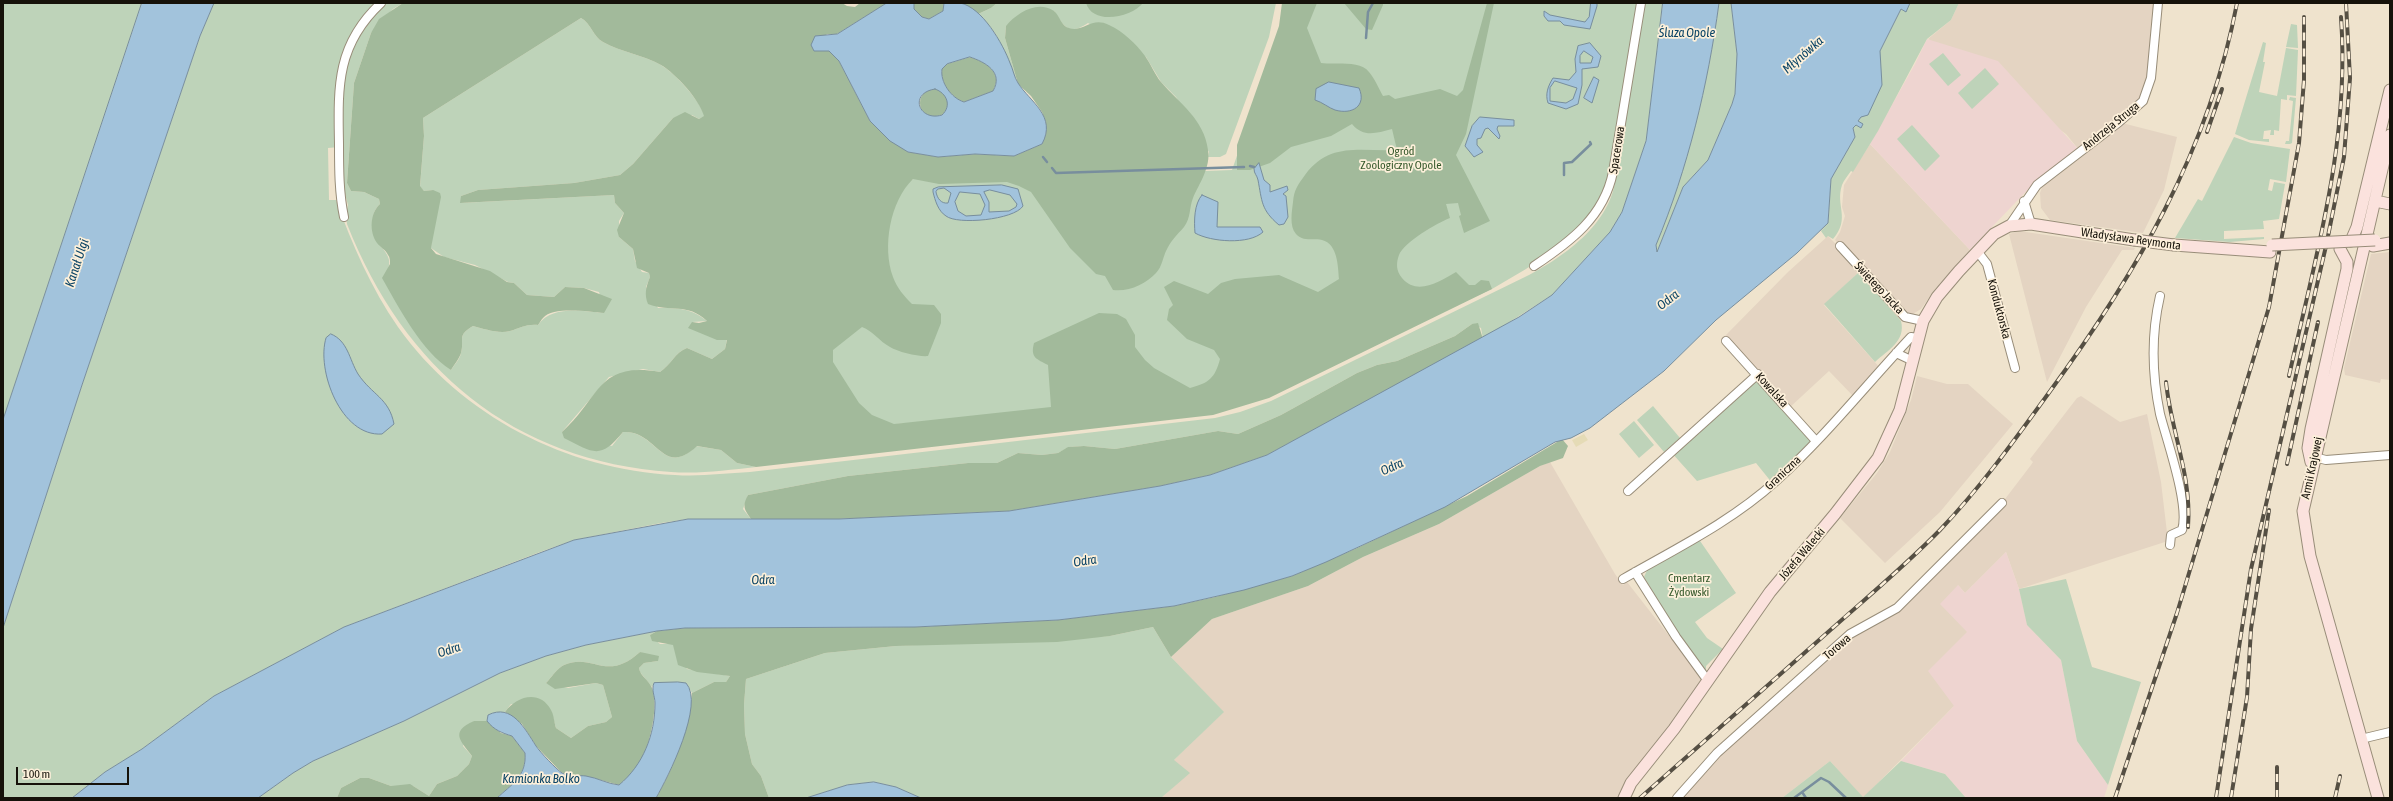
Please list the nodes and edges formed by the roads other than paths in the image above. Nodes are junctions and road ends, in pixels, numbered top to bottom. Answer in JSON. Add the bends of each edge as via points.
{"nodes":[{"id":1,"x":380,"y":3,"type":"edge"},
{"id":2,"x":1641,"y":3,"type":"edge"},
{"id":3,"x":2158,"y":3,"type":"edge"},
{"id":4,"x":2390,"y":90,"type":"edge"},
{"id":5,"x":2384,"y":136,"type":"edge"},
{"id":6,"x":2024,"y":201,"type":"junction"},
{"id":7,"x":2375,"y":201,"type":"junction"},
{"id":8,"x":2390,"y":204,"type":"edge"},
{"id":9,"x":344,"y":217,"type":"dead end"},
{"id":10,"x":2031,"y":224,"type":"junction"},
{"id":11,"x":2009,"y":226,"type":"junction"},
{"id":12,"x":2351,"y":241,"type":"junction"},
{"id":13,"x":2390,"y":242,"type":"edge"},
{"id":14,"x":2374,"y":243,"type":"junction"},
{"id":15,"x":1840,"y":246,"type":"dead end"},
{"id":16,"x":2271,"y":249,"type":"junction"},
{"id":17,"x":2340,"y":249,"type":"junction"},
{"id":18,"x":1977,"y":252,"type":"junction"},
{"id":19,"x":1534,"y":266,"type":"dead end"},
{"id":20,"x":2160,"y":296,"type":"dead end"},
{"id":21,"x":1937,"y":297,"type":"joint"},
{"id":22,"x":1923,"y":321,"type":"junction"},
{"id":23,"x":1918,"y":338,"type":"junction"},
{"id":24,"x":1726,"y":341,"type":"dead end"},
{"id":25,"x":1896,"y":353,"type":"junction"},
{"id":26,"x":1913,"y":361,"type":"junction"},
{"id":27,"x":2015,"y":368,"type":"dead end"},
{"id":28,"x":1758,"y":374,"type":"junction"},
{"id":29,"x":1816,"y":441,"type":"junction"},
{"id":30,"x":2390,"y":455,"type":"edge"},
{"id":31,"x":2313,"y":462,"type":"junction"},
{"id":32,"x":1628,"y":491,"type":"dead end"},
{"id":33,"x":2002,"y":503,"type":"dead end"},
{"id":34,"x":2170,"y":545,"type":"dead end"},
{"id":35,"x":1635,"y":572,"type":"junction"},
{"id":36,"x":1623,"y":579,"type":"dead end"},
{"id":37,"x":1708,"y":681,"type":"junction"},
{"id":38,"x":2390,"y":732,"type":"edge"},
{"id":39,"x":2361,"y":739,"type":"junction"},
{"id":40,"x":1626,"y":794,"type":"edge"},
{"id":41,"x":1617,"y":798,"type":"edge"},
{"id":42,"x":1677,"y":798,"type":"edge"},
{"id":43,"x":2378,"y":798,"type":"edge"}],
"edges":[{"from":1,"to":9,"type":"street","via":[[362,21],[351,39],[340,75],[339,172],[340,200]]},
{"from":2,"to":19,"type":"street","name":"Spacerowa","via":[[1613,172],[1607,194],[1596,214],[1576,236]]},
{"from":3,"to":6,"type":"street","name":"Andrzeja Struga","via":[[2150,78],[2143,101],[2037,185]]},
{"from":4,"to":5,"type":"main road"},
{"from":5,"to":7,"type":"main road","name":"Armii Krajowej"},
{"from":5,"to":12,"type":"main road"},
{"from":6,"to":10,"type":"street"},
{"from":6,"to":11,"type":"street","name":"Andrzeja Struga"},
{"from":7,"to":8,"type":"main road"},
{"from":7,"to":31,"type":"main road","name":"Armii Krajowej"},
{"from":10,"to":11,"type":"main road","name":"Władysława Reymonta"},
{"from":10,"to":16,"type":"main road","name":"Władysława Reymonta","bridge":true,"via":[[2212,249]]},
{"from":11,"to":18,"type":"main road","name":"Andrzeja Struga","via":[[1994,234]]},
{"from":12,"to":14,"type":"main road","name":"Władysława Reymonta","bridge":true},
{"from":12,"to":16,"type":"main road","name":"Władysława Reymonta","bridge":true},
{"from":13,"to":14,"type":"main road","name":"Władysława Reymonta"},
{"from":14,"to":17,"type":"main road","name":"Władysława Reymonta"},
{"from":15,"to":22,"type":"street","name":"Świętego Jacka","via":[[1905,317]]},
{"from":16,"to":17,"type":"main road","name":"Władysława Reymonta"},
{"from":17,"to":31,"type":"main road","via":[[2347,262],[2347,269],[2311,429],[2308,448]]},
{"from":18,"to":21,"type":"main road","name":"Andrzeja Struga"},
{"from":18,"to":27,"type":"street","name":"Konduktorska","via":[[1987,264]]},
{"from":20,"to":34,"type":"street","via":[[2154,328],[2154,373],[2160,414],[2184,521],[2182,530],[2171,535]]},
{"from":21,"to":22,"type":"main road","name":"Józefa Walecki"},
{"from":22,"to":23,"type":"main road","name":"Józefa Walecki"},
{"from":23,"to":25,"type":"street","name":"Graniczna","via":[[1911,337]]},
{"from":23,"to":26,"type":"main road","name":"Józefa Walecki"},
{"from":24,"to":28,"type":"street","name":"Kowalska"},
{"from":25,"to":26,"type":"street"},
{"from":25,"to":29,"type":"street","name":"Graniczna"},
{"from":26,"to":37,"type":"main road","name":"Józefa Walecki","via":[[1900,410],[1878,458],[1770,592]]},
{"from":28,"to":29,"type":"street","name":"Kowalska"},
{"from":28,"to":32,"type":"street"},
{"from":29,"to":35,"type":"street","name":"Graniczna","via":[[1775,482],[1742,508]]},
{"from":30,"to":31,"type":"street"},
{"from":31,"to":39,"type":"main road","name":"Armii Krajowej","via":[[2303,511],[2305,535]]},
{"from":33,"to":42,"type":"street","name":"Torowa","via":[[1897,608],[1850,634],[1717,754]]},
{"from":35,"to":36,"type":"street","name":"Graniczna"},
{"from":35,"to":37,"type":"street","via":[[1676,637]]},
{"from":37,"to":40,"type":"main road","name":"Józefa Walecki"},
{"from":38,"to":39,"type":"street"},
{"from":39,"to":43,"type":"main road","name":"Armii Krajowej"},
{"from":40,"to":41,"type":"main road","name":"Józefa Walecki"}]}
